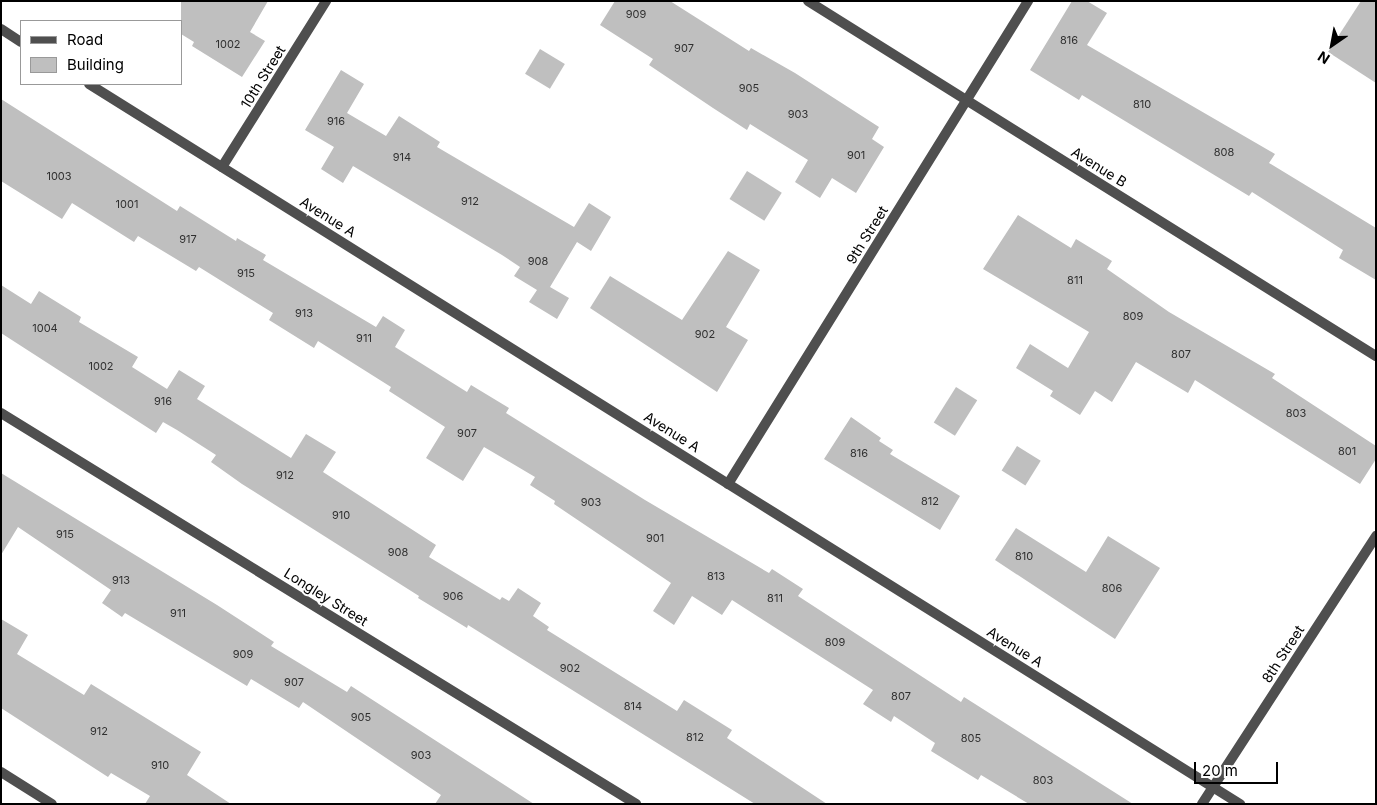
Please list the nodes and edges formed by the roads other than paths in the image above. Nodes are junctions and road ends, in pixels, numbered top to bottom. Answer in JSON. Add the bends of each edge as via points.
{"nodes":[{"id":1,"x":326,"y":1,"type":"edge"},
{"id":2,"x":808,"y":1,"type":"edge"},
{"id":3,"x":1028,"y":1,"type":"edge"},
{"id":4,"x":1,"y":29,"type":"edge"},
{"id":5,"x":20,"y":41,"type":"edge"},
{"id":6,"x":91,"y":85,"type":"edge"},
{"id":7,"x":966,"y":100,"type":"junction"},
{"id":8,"x":222,"y":167,"type":"junction"},
{"id":9,"x":1376,"y":356,"type":"edge"},
{"id":10,"x":1,"y":413,"type":"edge"},
{"id":11,"x":728,"y":484,"type":"junction"},
{"id":12,"x":1376,"y":536,"type":"edge"},
{"id":13,"x":1,"y":772,"type":"edge"},
{"id":14,"x":1213,"y":787,"type":"junction"},
{"id":15,"x":52,"y":804,"type":"edge"},
{"id":16,"x":636,"y":804,"type":"edge"},
{"id":17,"x":1202,"y":804,"type":"edge"},
{"id":18,"x":1240,"y":804,"type":"edge"}],
"edges":[{"from":1,"to":8,"type":"street","name":"10th Street"},
{"from":2,"to":7,"type":"street","name":"Avenue B"},
{"from":3,"to":7,"type":"street","name":"9th Street"},
{"from":4,"to":5,"type":"street"},
{"from":6,"to":8,"type":"street","name":"Avenue A"},
{"from":7,"to":9,"type":"street","name":"Avenue B"},
{"from":7,"to":11,"type":"street","name":"9th Street"},
{"from":8,"to":11,"type":"street","name":"Avenue A"},
{"from":10,"to":16,"type":"street","name":"Longley Street"},
{"from":11,"to":14,"type":"street","name":"Avenue A"},
{"from":12,"to":14,"type":"street","name":"8th Street"},
{"from":13,"to":15,"type":"street"},
{"from":14,"to":17,"type":"street","name":"8th Street"},
{"from":14,"to":18,"type":"street","name":"Avenue A"}]}
